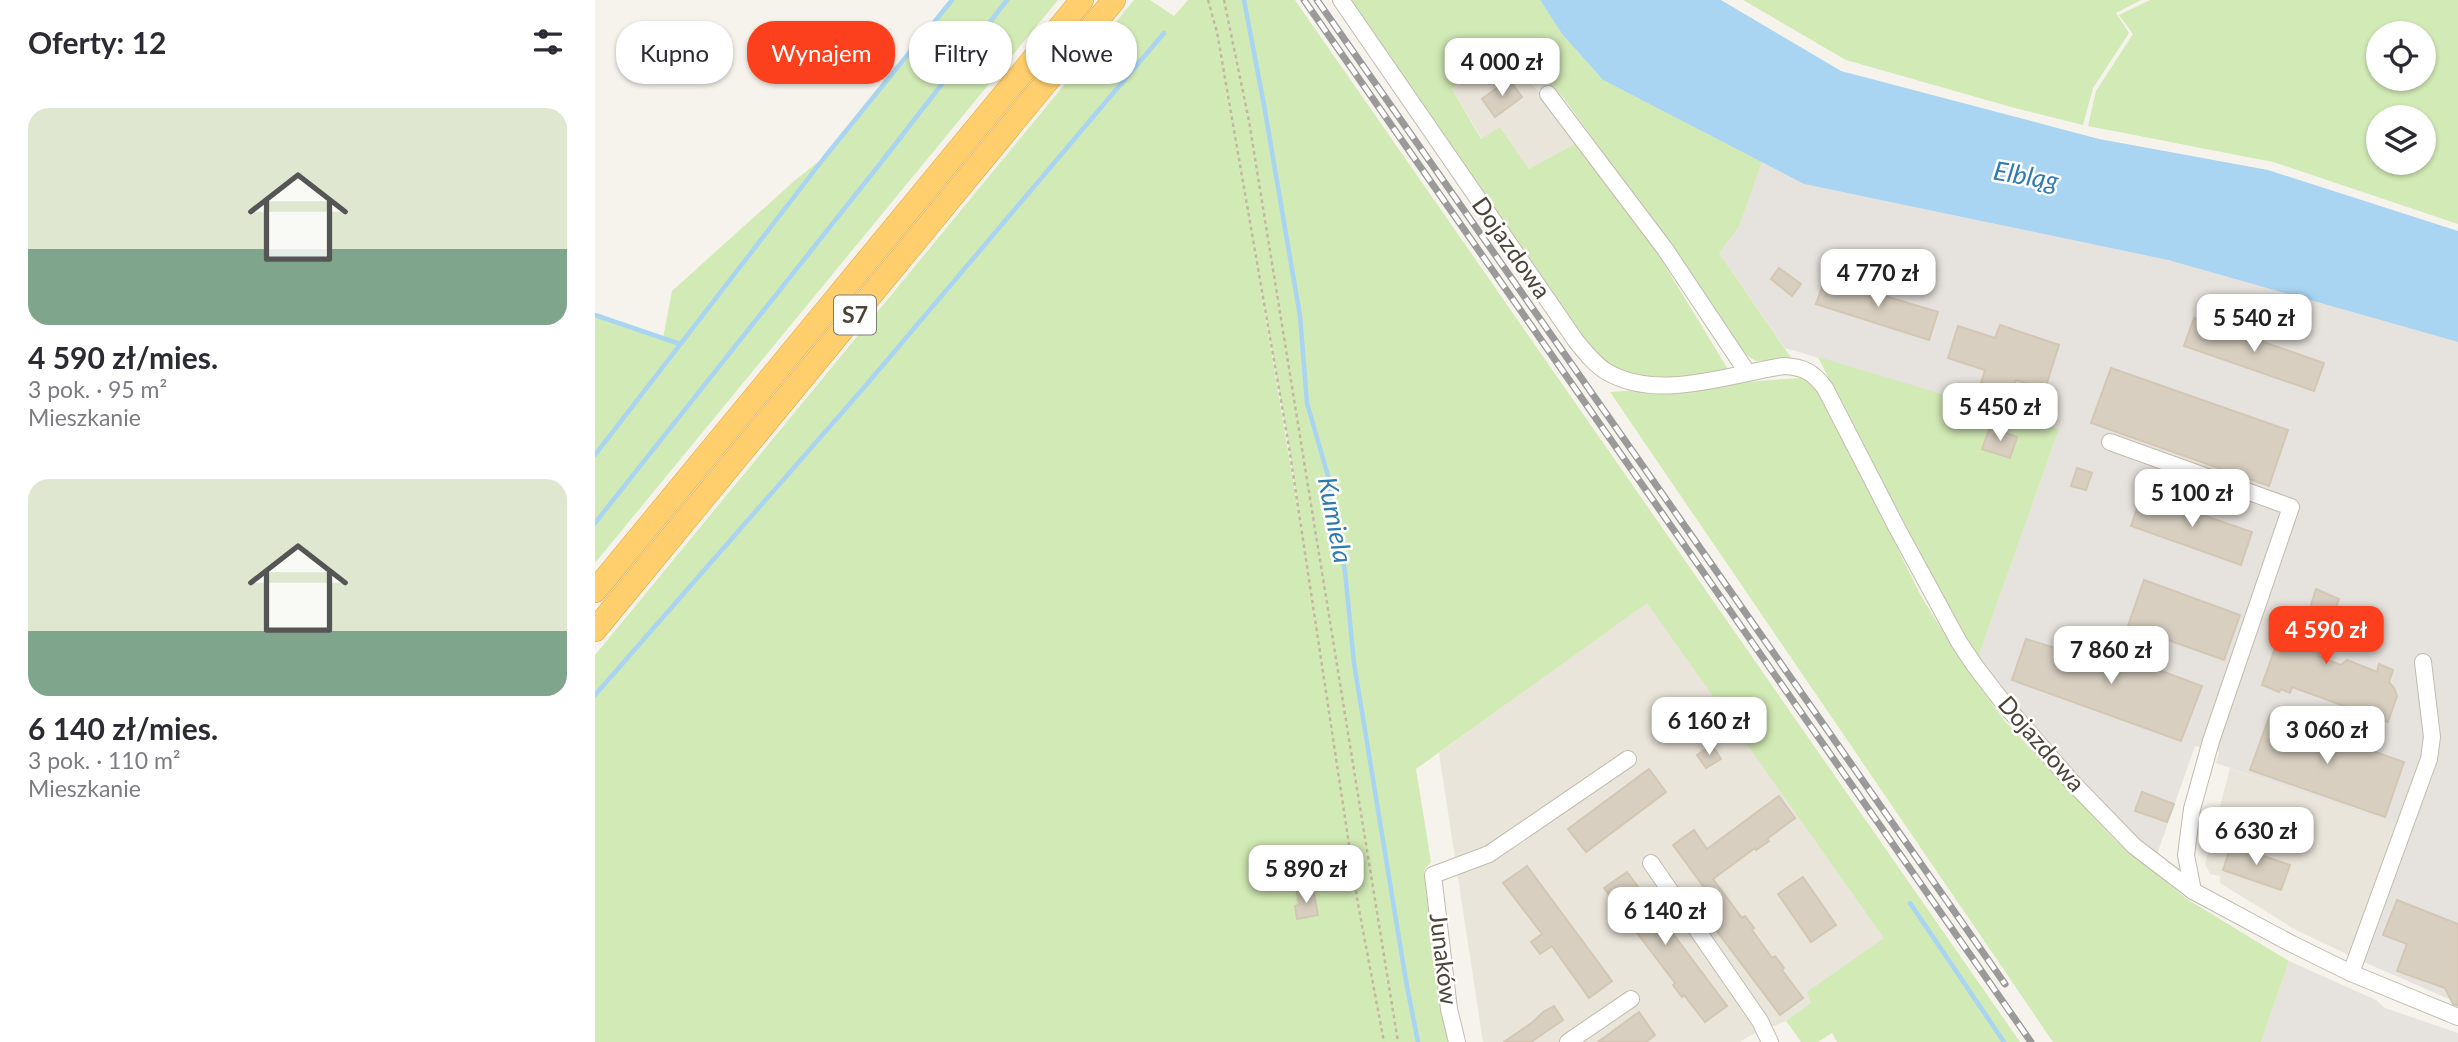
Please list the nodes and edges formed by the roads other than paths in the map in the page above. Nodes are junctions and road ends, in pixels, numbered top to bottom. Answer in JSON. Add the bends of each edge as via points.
{"nodes":[{"id":1,"x":1082,"y":0,"type":"edge"},
{"id":2,"x":1114,"y":0,"type":"edge"},
{"id":3,"x":1341,"y":0,"type":"edge"},
{"id":4,"x":1548,"y":94,"type":"dead end"},
{"id":5,"x":1747,"y":372,"type":"junction"},
{"id":6,"x":2110,"y":442,"type":"dead end"},
{"id":7,"x":595,"y":591,"type":"edge"},
{"id":8,"x":595,"y":630,"type":"edge"},
{"id":9,"x":2423,"y":662,"type":"dead end"},
{"id":10,"x":1628,"y":759,"type":"dead end"},
{"id":11,"x":1651,"y":863,"type":"dead end"},
{"id":12,"x":2193,"y":891,"type":"junction"},
{"id":13,"x":2351,"y":973,"type":"junction"},
{"id":14,"x":1632,"y":999,"type":"dead end"},
{"id":15,"x":2458,"y":1017,"type":"edge"},
{"id":16,"x":1457,"y":1042,"type":"edge"},
{"id":17,"x":1568,"y":1042,"type":"edge"},
{"id":18,"x":1770,"y":1042,"type":"edge"}],
"edges":[{"from":1,"to":7,"type":"highway","number":"S7"},
{"from":2,"to":8,"type":"highway","number":"S7"},
{"from":3,"to":5,"type":"street","name":"Dojazdowa","via":[[1592,360],[1606,372],[1631,382],[1655,385]]},
{"from":4,"to":5,"type":"street","via":[[1665,249]]},
{"from":5,"to":12,"type":"street","name":"Dojazdowa","via":[[1784,366],[1814,374],[1975,666],[2072,782],[2134,846]]},
{"from":6,"to":12,"type":"street","via":[[2291,507],[2192,809],[2186,855]]},
{"from":9,"to":13,"type":"street","via":[[2432,737],[2428,759]]},
{"from":10,"to":16,"type":"street","name":"Junaków","via":[[1489,854],[1433,875]]},
{"from":11,"to":18,"type":"street"},
{"from":12,"to":13,"type":"street","name":"Dojazdowa"},
{"from":13,"to":15,"type":"street","name":"Dojazdowa"},
{"from":14,"to":17,"type":"street"}]}
